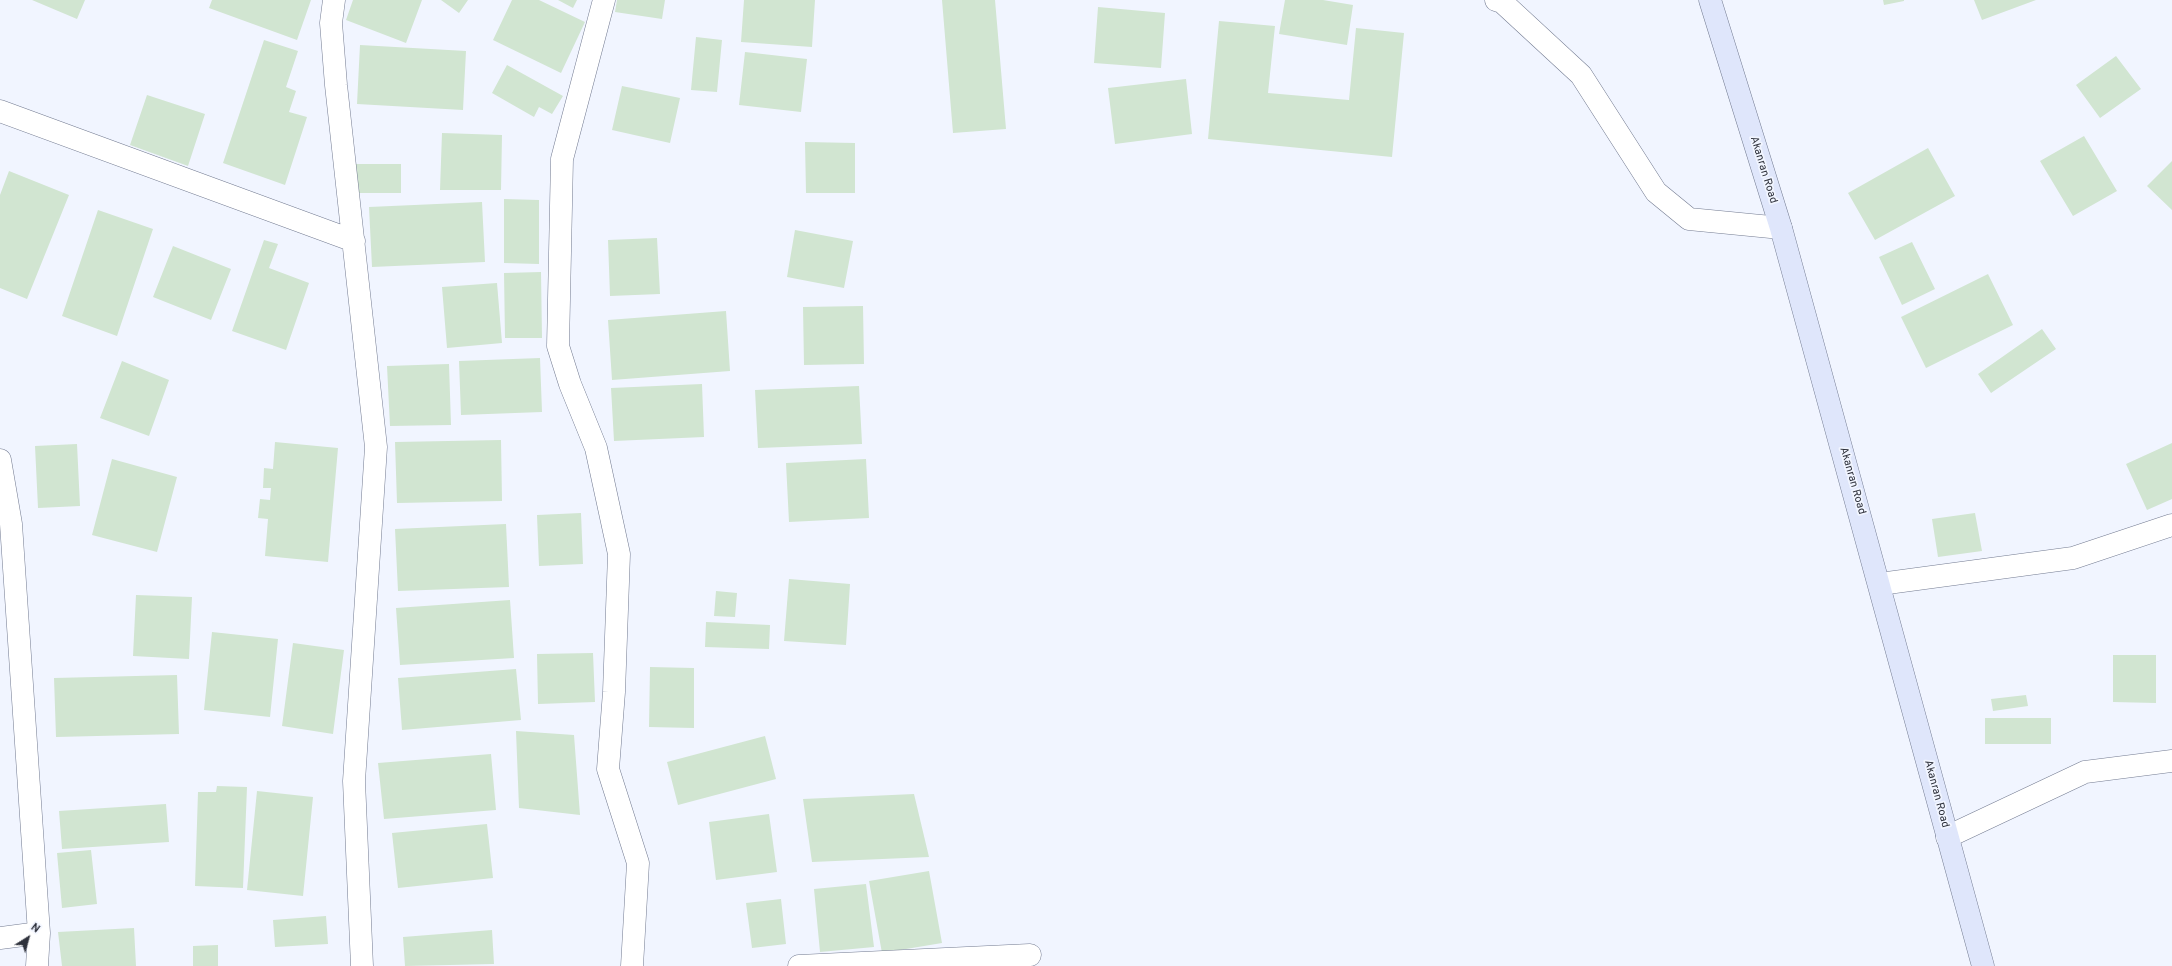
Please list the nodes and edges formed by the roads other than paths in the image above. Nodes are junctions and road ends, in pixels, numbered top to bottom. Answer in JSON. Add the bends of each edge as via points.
{"nodes":[{"id":1,"x":334,"y":0,"type":"edge"},
{"id":2,"x":604,"y":0,"type":"edge"},
{"id":3,"x":1496,"y":0,"type":"edge"},
{"id":4,"x":1710,"y":0,"type":"edge"},
{"id":5,"x":0,"y":111,"type":"edge"},
{"id":6,"x":1781,"y":228,"type":"junction"},
{"id":7,"x":354,"y":241,"type":"junction"},
{"id":8,"x":0,"y":460,"type":"edge"},
{"id":9,"x":2172,"y":525,"type":"edge"},
{"id":10,"x":1880,"y":584,"type":"junction"},
{"id":11,"x":2172,"y":761,"type":"edge"},
{"id":12,"x":1947,"y":837,"type":"junction"},
{"id":13,"x":39,"y":933,"type":"junction"},
{"id":14,"x":0,"y":938,"type":"edge"},
{"id":15,"x":1030,"y":955,"type":"dead end"},
{"id":16,"x":827,"y":965,"type":"edge"},
{"id":17,"x":37,"y":966,"type":"edge"},
{"id":18,"x":362,"y":966,"type":"edge"},
{"id":19,"x":632,"y":966,"type":"edge"},
{"id":20,"x":799,"y":966,"type":"edge"},
{"id":21,"x":1983,"y":966,"type":"edge"}],
"edges":[{"from":1,"to":7,"type":"street","via":[[331,23]]},
{"from":2,"to":19,"type":"street","via":[[562,159],[558,346],[570,384],[596,448],[619,554],[614,692],[608,769],[638,863]]},
{"from":3,"to":6,"type":"street","via":[[1502,2],[1581,75],[1656,192],[1689,219]]},
{"from":4,"to":6,"type":"main road","name":"Akanran Road"},
{"from":5,"to":7,"type":"street"},
{"from":6,"to":10,"type":"main road","name":"Akanran Road"},
{"from":7,"to":18,"type":"street","via":[[376,447],[354,782]]},
{"from":8,"to":13,"type":"street","via":[[11,524]]},
{"from":9,"to":10,"type":"street","via":[[2073,558]]},
{"from":10,"to":12,"type":"main road","name":"Akanran Road"},
{"from":11,"to":12,"type":"street","via":[[2085,772]]},
{"from":12,"to":21,"type":"main road","name":"Akanran Road"},
{"from":13,"to":14,"type":"street"},
{"from":13,"to":17,"type":"street"},
{"from":15,"to":16,"type":"street"},
{"from":16,"to":20,"type":"street"}]}
